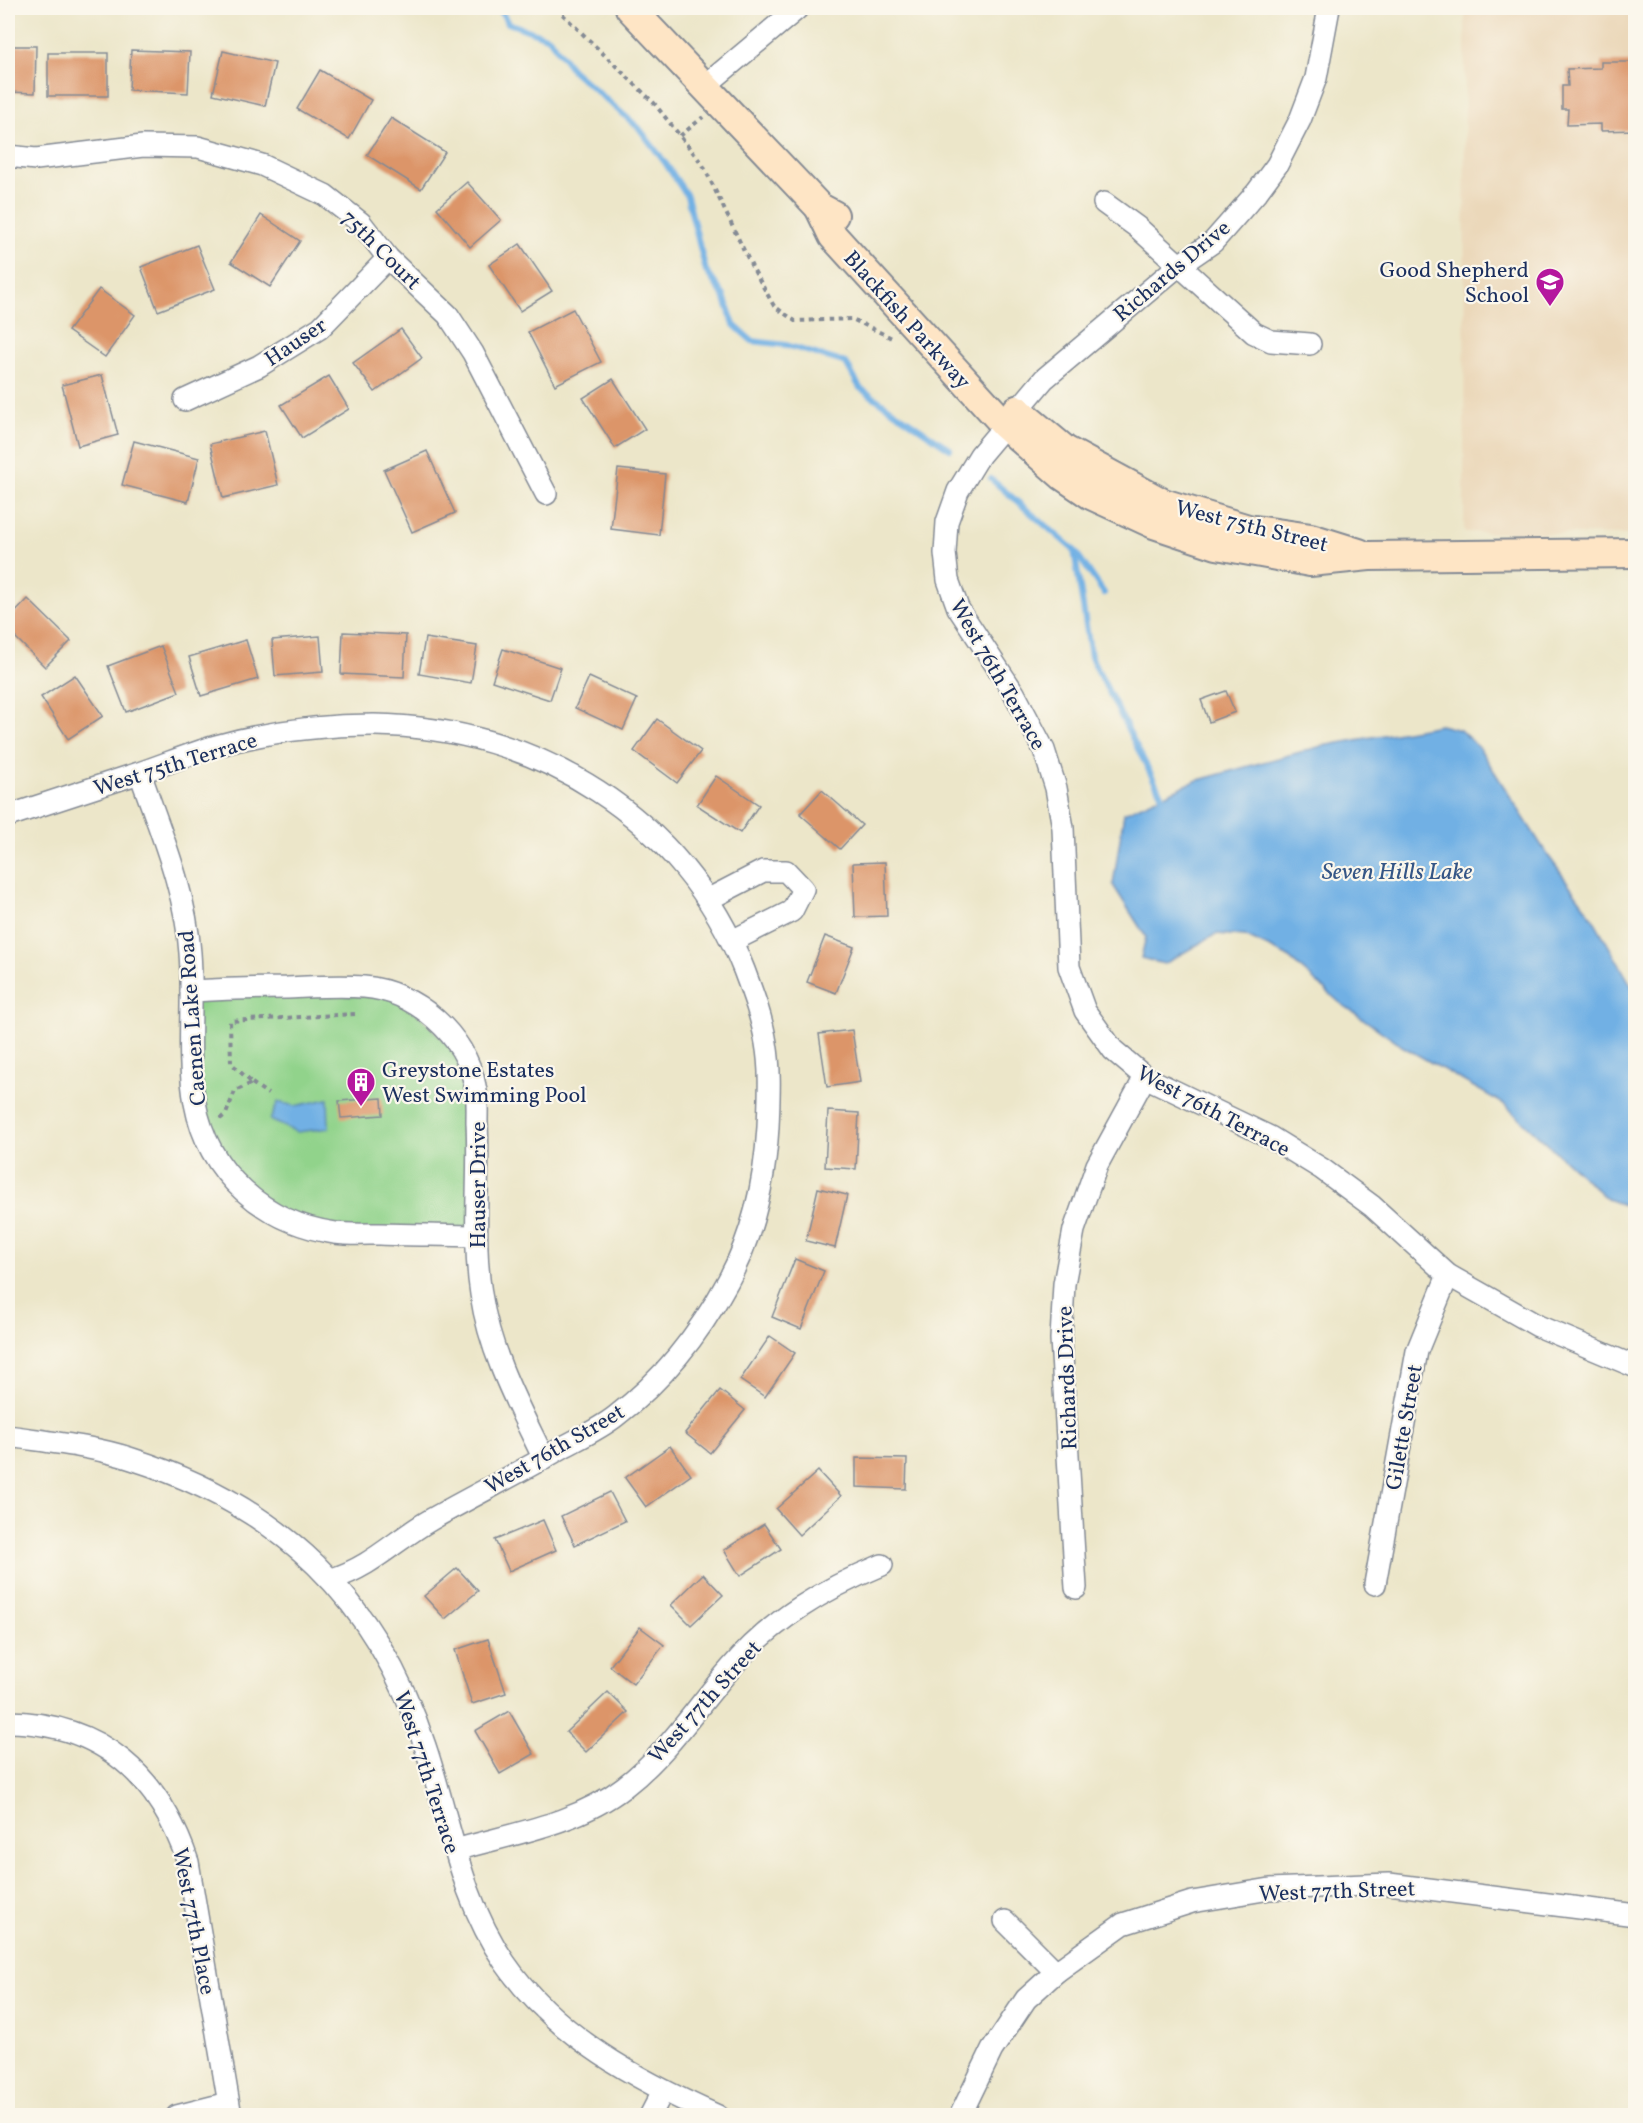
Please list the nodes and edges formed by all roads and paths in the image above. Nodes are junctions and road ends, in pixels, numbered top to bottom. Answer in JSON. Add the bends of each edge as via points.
{"nodes":[{"id":1,"x":555,"y":8,"type":"edge"},
{"id":2,"x":630,"y":8,"type":"edge"},
{"id":3,"x":798,"y":8,"type":"edge"},
{"id":4,"x":1329,"y":8,"type":"edge"},
{"id":5,"x":706,"y":85,"type":"junction"},
{"id":6,"x":8,"y":156,"type":"edge"},
{"id":7,"x":1104,"y":203,"type":"dead end"},
{"id":8,"x":388,"y":258,"type":"junction"},
{"id":9,"x":1178,"y":266,"type":"junction"},
{"id":10,"x":1310,"y":344,"type":"dead end"},
{"id":11,"x":902,"y":348,"type":"dead end"},
{"id":12,"x":185,"y":400,"type":"dead end"},
{"id":13,"x":1011,"y":418,"type":"junction"},
{"id":14,"x":546,"y":494,"type":"dead end"},
{"id":15,"x":1635,"y":553,"type":"edge"},
{"id":16,"x":140,"y":773,"type":"junction"},
{"id":17,"x":8,"y":816,"type":"edge"},
{"id":18,"x":709,"y":899,"type":"junction"},
{"id":19,"x":732,"y":941,"type":"junction"},
{"id":20,"x":191,"y":991,"type":"junction"},
{"id":21,"x":355,"y":1014,"type":"dead end"},
{"id":22,"x":1145,"y":1077,"type":"junction"},
{"id":23,"x":252,"y":1083,"type":"junction"},
{"id":24,"x":268,"y":1094,"type":"dead end"},
{"id":25,"x":215,"y":1123,"type":"dead end"},
{"id":26,"x":476,"y":1236,"type":"junction"},
{"id":27,"x":1448,"y":1275,"type":"junction"},
{"id":28,"x":1635,"y":1367,"type":"edge"},
{"id":29,"x":8,"y":1436,"type":"edge"},
{"id":30,"x":544,"y":1459,"type":"junction"},
{"id":31,"x":882,"y":1565,"type":"dead end"},
{"id":32,"x":332,"y":1579,"type":"junction"},
{"id":33,"x":1375,"y":1584,"type":"dead end"},
{"id":34,"x":1076,"y":1588,"type":"dead end"},
{"id":35,"x":8,"y":1722,"type":"edge"},
{"id":36,"x":454,"y":1850,"type":"junction"},
{"id":37,"x":1635,"y":1915,"type":"edge"},
{"id":38,"x":1005,"y":1921,"type":"dead end"},
{"id":39,"x":1056,"y":1972,"type":"junction"},
{"id":40,"x":663,"y":2091,"type":"junction"},
{"id":41,"x":229,"y":2109,"type":"edge"},
{"id":42,"x":177,"y":2115,"type":"edge"},
{"id":43,"x":650,"y":2115,"type":"edge"},
{"id":44,"x":718,"y":2115,"type":"edge"},
{"id":45,"x":960,"y":2115,"type":"edge"}],
"edges":[{"from":1,"to":11,"type":"path","via":[[654,103],[703,165],[774,306],[795,321],[852,319],[894,339]]},
{"from":2,"to":5,"type":"main road","name":"Blackfish Parkway"},
{"from":3,"to":5,"type":"street"},
{"from":4,"to":9,"type":"street","name":"Richards Drive","via":[[1316,78],[1277,165],[1213,242]]},
{"from":5,"to":13,"type":"main road","name":"Blackfish Parkway","via":[[819,207],[833,237]]},
{"from":6,"to":8,"type":"street","name":"75th Court","via":[[36,159],[143,146],[198,147],[262,165],[325,195],[361,223]]},
{"from":7,"to":9,"type":"street","via":[[1137,227]]},
{"from":8,"to":12,"type":"street","name":"Hauser","via":[[320,328],[259,366]]},
{"from":8,"to":14,"type":"street","name":"75th Court","via":[[448,315],[473,352]]},
{"from":9,"to":10,"type":"street","via":[[1254,333],[1271,341]]},
{"from":9,"to":13,"type":"street","name":"Richards Drive","via":[[1044,379]]},
{"from":13,"to":15,"type":"main road","name":"West 75th Street","via":[[1063,476],[1091,495],[1185,536],[1258,555],[1310,562],[1369,556]]},
{"from":13,"to":22,"type":"street","name":"West 76th Terrace","via":[[980,455],[958,491],[947,522],[948,580],[958,608],[1032,723],[1050,769],[1063,828],[1069,967],[1085,1011],[1113,1050]]},
{"from":16,"to":17,"type":"street","name":"West 75th Terrace"},
{"from":16,"to":18,"type":"street","name":"West 75th Terrace","via":[[214,746],[317,728],[373,725],[475,737],[517,749],[592,787],[659,839]]},
{"from":16,"to":20,"type":"street","name":"Caenen Lake Road","via":[[178,887],[190,951]]},
{"from":18,"to":19,"type":"street","name":"West 75th Terrace"},
{"from":18,"to":19,"type":"street","via":[[763,871],[786,871],[803,889],[792,911]]},
{"from":19,"to":30,"type":"street","name":"West 76th Street","via":[[756,1002],[766,1042],[770,1083],[766,1157],[751,1226],[731,1276],[704,1323],[654,1384],[613,1419]]},
{"from":20,"to":26,"type":"street","name":"Caenen Lake Road","via":[[192,1074],[201,1128],[215,1158],[260,1206],[289,1222],[335,1233]]},
{"from":20,"to":26,"type":"street","name":"Hauser Drive","via":[[365,987],[402,997],[429,1014],[460,1049],[476,1086]]},
{"from":21,"to":23,"type":"path","via":[[230,1021],[233,1068]]},
{"from":22,"to":27,"type":"street","name":"West 76th Terrace","via":[[1270,1137],[1322,1169],[1372,1206]]},
{"from":22,"to":34,"type":"street","name":"Richards Drive","via":[[1097,1165],[1074,1230],[1064,1284],[1061,1339]]},
{"from":23,"to":24,"type":"path"},
{"from":23,"to":25,"type":"path","via":[[235,1090],[226,1114]]},
{"from":26,"to":30,"type":"street","name":"Hauser Drive","via":[[487,1328],[500,1368]]},
{"from":27,"to":28,"type":"street","name":"West 76th Terrace","via":[[1538,1326]]},
{"from":27,"to":33,"type":"street","name":"Gilette Street","via":[[1417,1351]]},
{"from":29,"to":32,"type":"street","name":"West 77th Terrace","via":[[130,1458],[191,1480],[240,1506]]},
{"from":30,"to":32,"type":"street","name":"West 76th Street","via":[[417,1527],[358,1570]]},
{"from":31,"to":36,"type":"street","name":"West 77th Street","via":[[825,1591],[753,1643],[670,1744],[624,1788],[590,1808],[552,1823]]},
{"from":32,"to":36,"type":"street","name":"West 77th Terrace","via":[[379,1642],[401,1684],[427,1752]]},
{"from":35,"to":41,"type":"street","name":"West 77th Place","via":[[61,1729],[88,1738],[117,1756],[158,1797],[176,1827],[188,1862]]},
{"from":36,"to":40,"type":"street","name":"West 77th Terrace","via":[[483,1928],[536,2001],[576,2036]]},
{"from":37,"to":39,"type":"street","name":"West 77th Street","via":[[1389,1884],[1270,1889],[1192,1902],[1123,1924]]},
{"from":38,"to":39,"type":"street"},
{"from":39,"to":45,"type":"street","name":"West 77th Street","via":[[1026,1999],[992,2050]]},
{"from":40,"to":43,"type":"street"},
{"from":40,"to":44,"type":"street","name":"West 77th Terrace"},
{"from":41,"to":42,"type":"street"}]}
